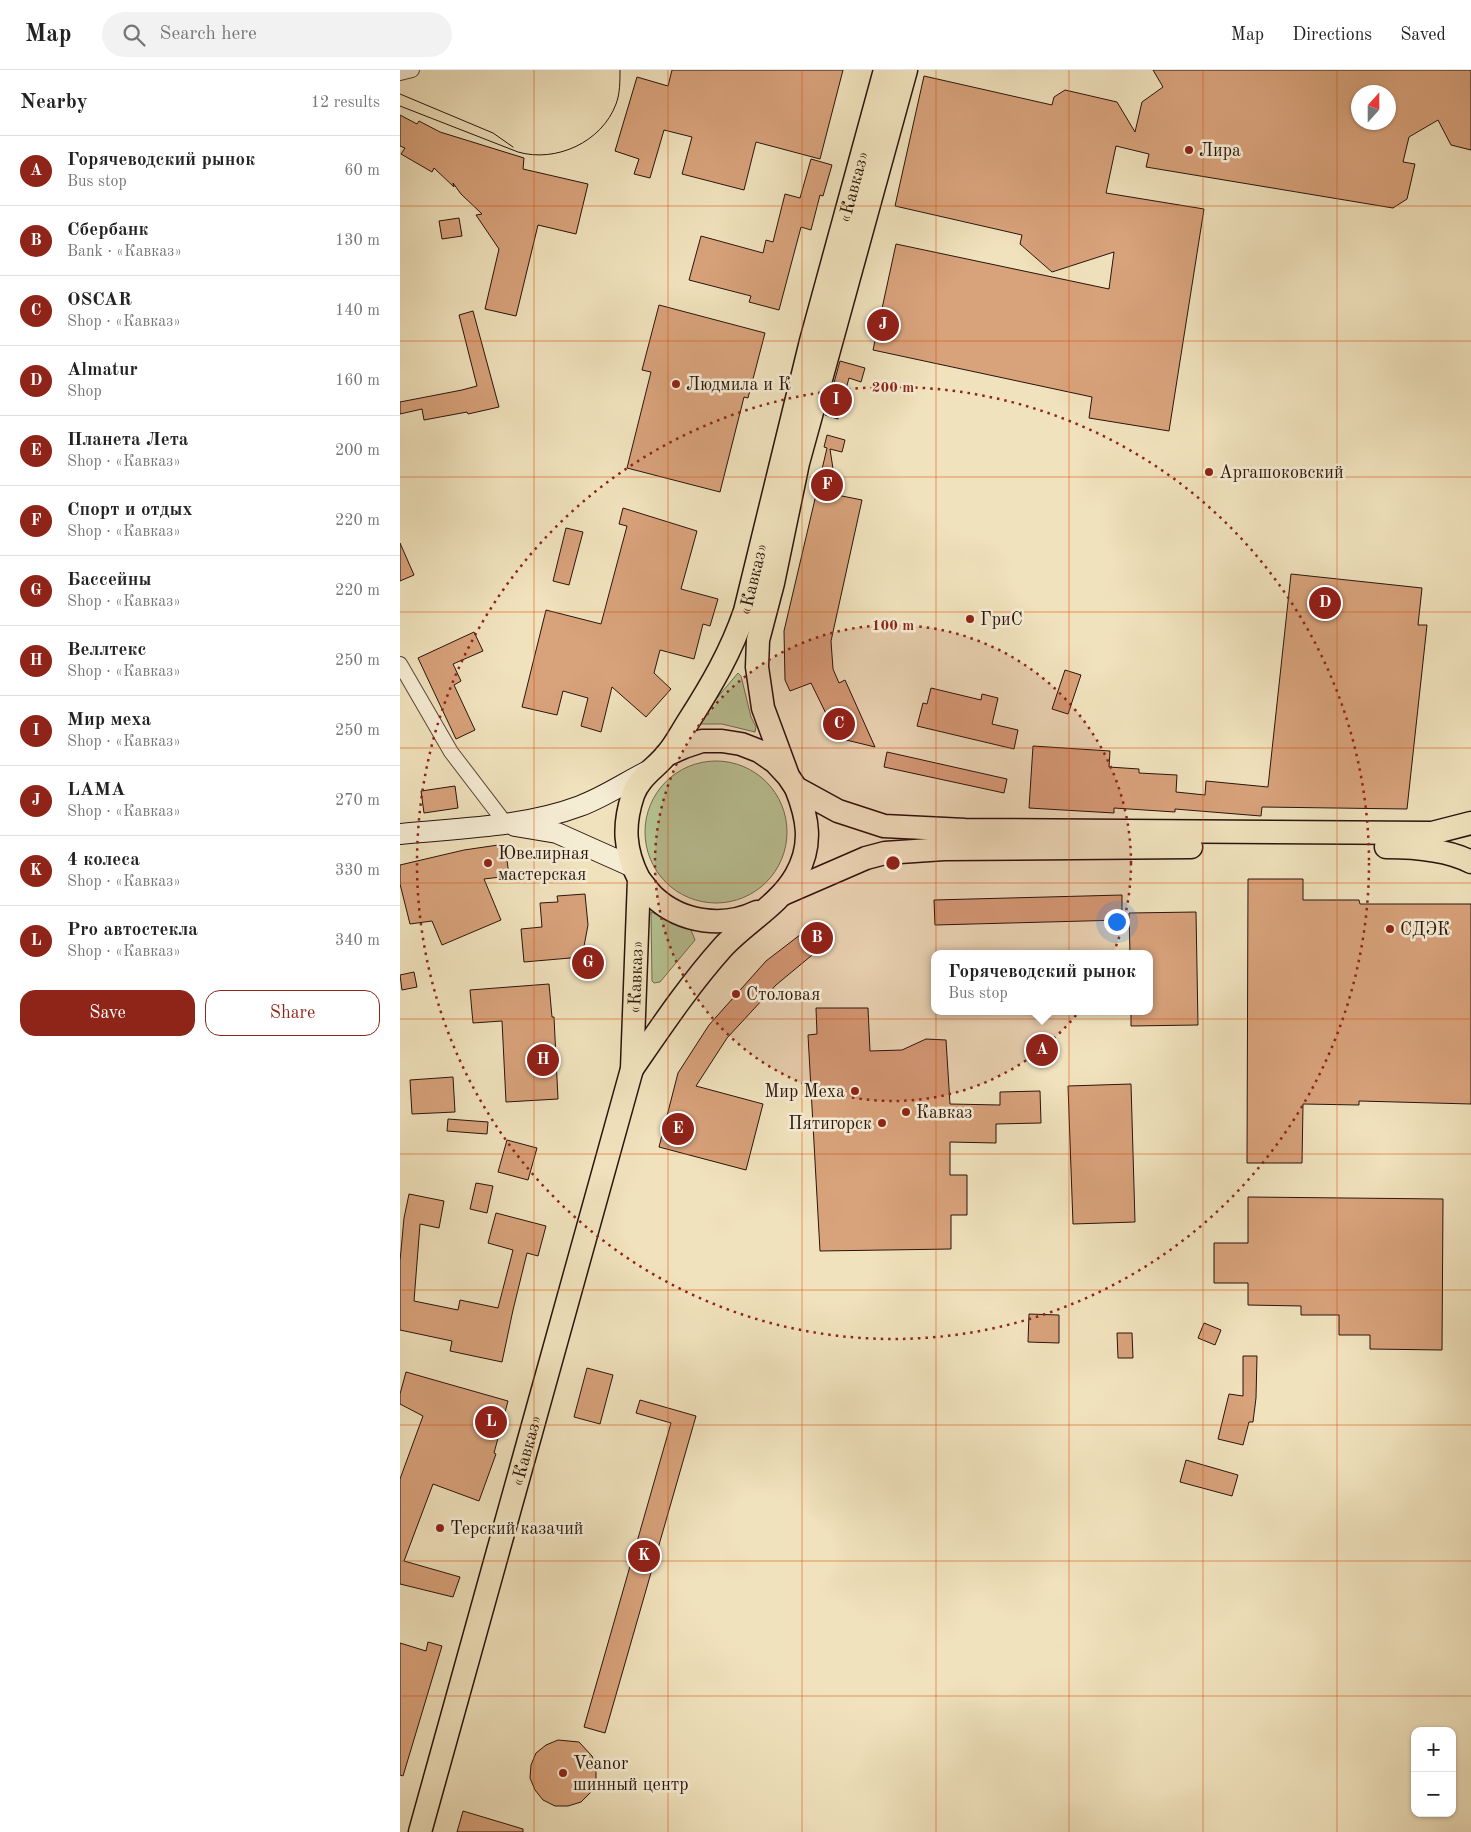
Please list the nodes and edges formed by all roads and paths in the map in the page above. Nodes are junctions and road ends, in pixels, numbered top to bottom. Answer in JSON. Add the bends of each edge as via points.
{"nodes":[{"id":1,"x":412,"y":70,"type":"edge"},
{"id":2,"x":885,"y":70,"type":"edge"},
{"id":3,"x":906,"y":70,"type":"edge"},
{"id":4,"x":400,"y":74,"type":"edge"},
{"id":5,"x":400,"y":664,"type":"edge"},
{"id":6,"x":666,"y":755,"type":"junction"},
{"id":7,"x":648,"y":771,"type":"junction"},
{"id":8,"x":792,"y":782,"type":"junction"},
{"id":9,"x":1471,"y":823,"type":"edge"},
{"id":10,"x":506,"y":824,"type":"junction"},
{"id":11,"x":400,"y":834,"type":"edge"},
{"id":12,"x":1471,"y":862,"type":"edge"},
{"id":13,"x":636,"y":873,"type":"junction"},
{"id":14,"x":775,"y":900,"type":"junction"},
{"id":15,"x":632,"y":1069,"type":"junction"},
{"id":16,"x":420,"y":1832,"type":"edge"}],
"edges":[{"from":1,"to":4,"type":"street"},
{"from":2,"to":6,"type":"main road","name":"«Кавказ»","via":[[811,341],[745,611],[734,642],[710,688]]},
{"from":3,"to":8,"type":"main road","name":"«Кавказ»","via":[[798,463],[774,582],[758,640],[757,667],[763,708]]},
{"from":5,"to":10,"type":"street","via":[[451,752]]},
{"from":6,"to":7,"type":"main road","name":"«Кавказ»"},
{"from":6,"to":8,"type":"main road","via":[[702,741],[741,744],[775,762]]},
{"from":7,"to":10,"type":"main road","via":[[581,805]]},
{"from":7,"to":13,"type":"main road","name":"«Кавказ»","via":[[634,792],[627,816],[626,842]]},
{"from":8,"to":9,"type":"main road","via":[[838,810],[884,826],[965,830],[1432,833]]},
{"from":8,"to":14,"type":"main road","name":"«Кавказ»","via":[[805,809],[808,832],[796,875]]},
{"from":10,"to":11,"type":"main road"},
{"from":10,"to":13,"type":"main road","via":[[557,833]]},
{"from":12,"to":14,"type":"main road","via":[[1433,850],[1403,847],[944,849],[885,853],[866,858],[828,872]]},
{"from":13,"to":14,"type":"main road","via":[[654,898],[674,912],[697,920],[721,922],[745,918]]},
{"from":13,"to":15,"type":"main road","name":"«Кавказ»"},
{"from":14,"to":15,"type":"main road","name":"«Кавказ»","via":[[725,945],[692,983]]},
{"from":15,"to":16,"type":"main road","name":"«Кавказ»"}]}
